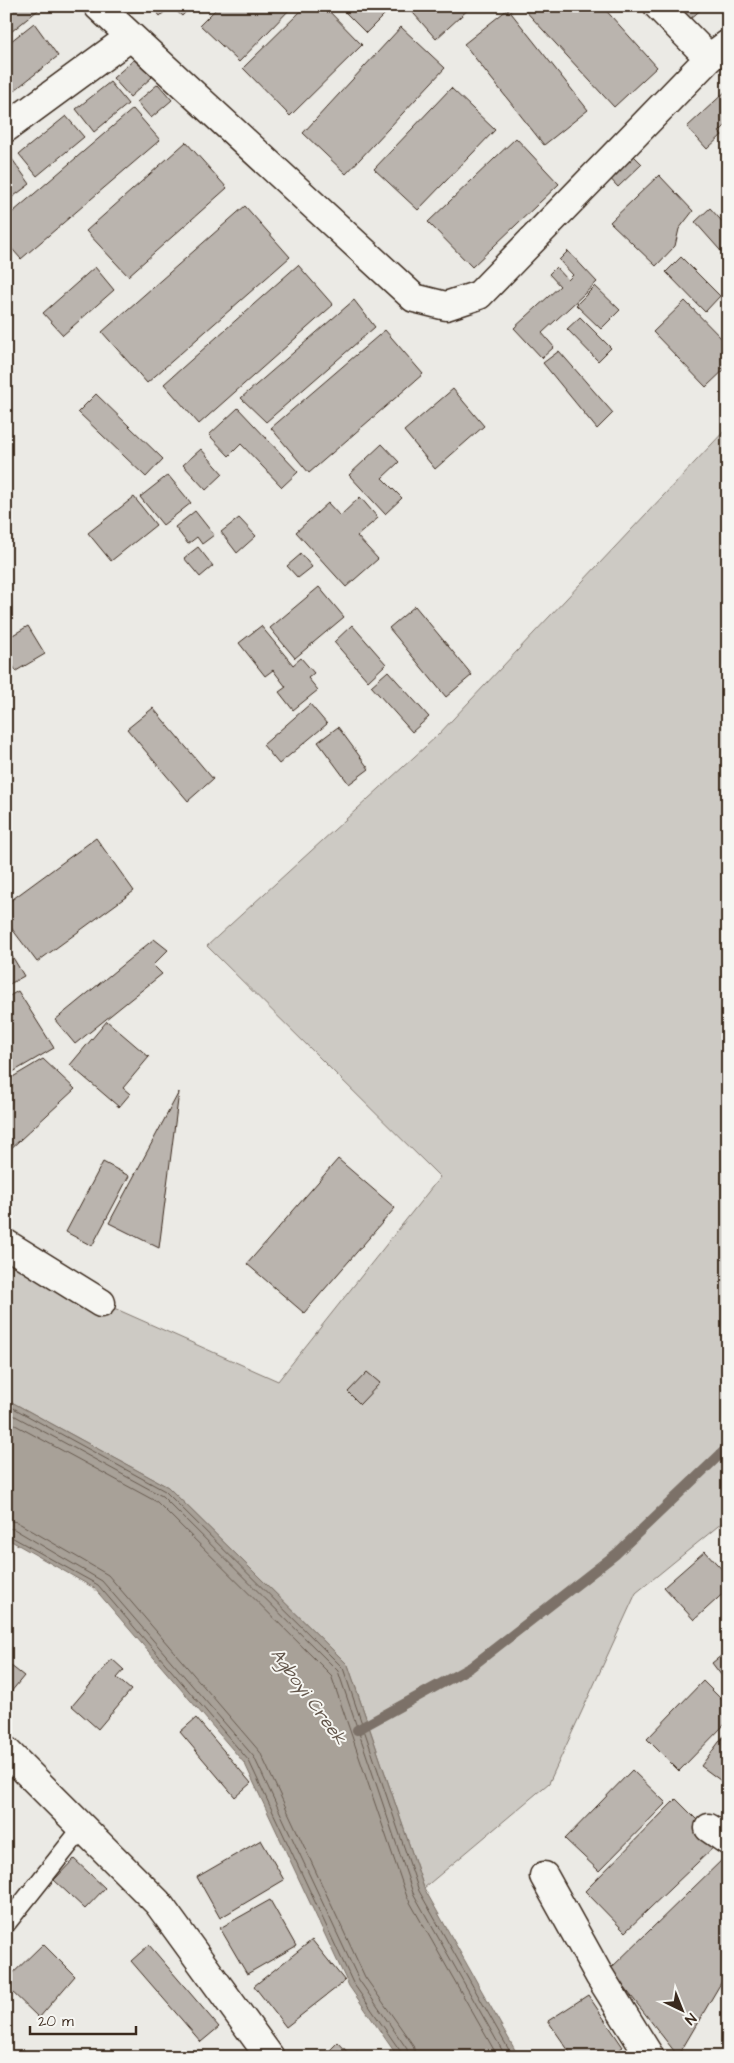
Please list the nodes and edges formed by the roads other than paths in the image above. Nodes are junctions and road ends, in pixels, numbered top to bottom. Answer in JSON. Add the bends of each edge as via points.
{"nodes":[{"id":1,"x":98,"y":6,"type":"edge"},
{"id":2,"x":658,"y":6,"type":"edge"},
{"id":3,"x":130,"y":37,"type":"junction"},
{"id":4,"x":719,"y":51,"type":"edge"},
{"id":5,"x":6,"y":128,"type":"edge"},
{"id":6,"x":6,"y":1244,"type":"edge"},
{"id":7,"x":101,"y":1303,"type":"dead end"},
{"id":8,"x":6,"y":1751,"type":"edge"},
{"id":9,"x":83,"y":1827,"type":"junction"},
{"id":10,"x":544,"y":1876,"type":"dead end"},
{"id":11,"x":6,"y":1924,"type":"edge"},
{"id":12,"x":270,"y":2057,"type":"edge"},
{"id":13,"x":650,"y":2057,"type":"edge"}],
"edges":[{"from":1,"to":3,"type":"street"},
{"from":2,"to":4,"type":"street"},
{"from":3,"to":4,"type":"street","via":[[414,298],[446,306],[479,295]]},
{"from":3,"to":5,"type":"street"},
{"from":6,"to":7,"type":"street"},
{"from":8,"to":9,"type":"street"},
{"from":9,"to":11,"type":"lane"},
{"from":9,"to":12,"type":"street","via":[[158,1903]]},
{"from":10,"to":13,"type":"street","via":[[598,1975]]}]}
